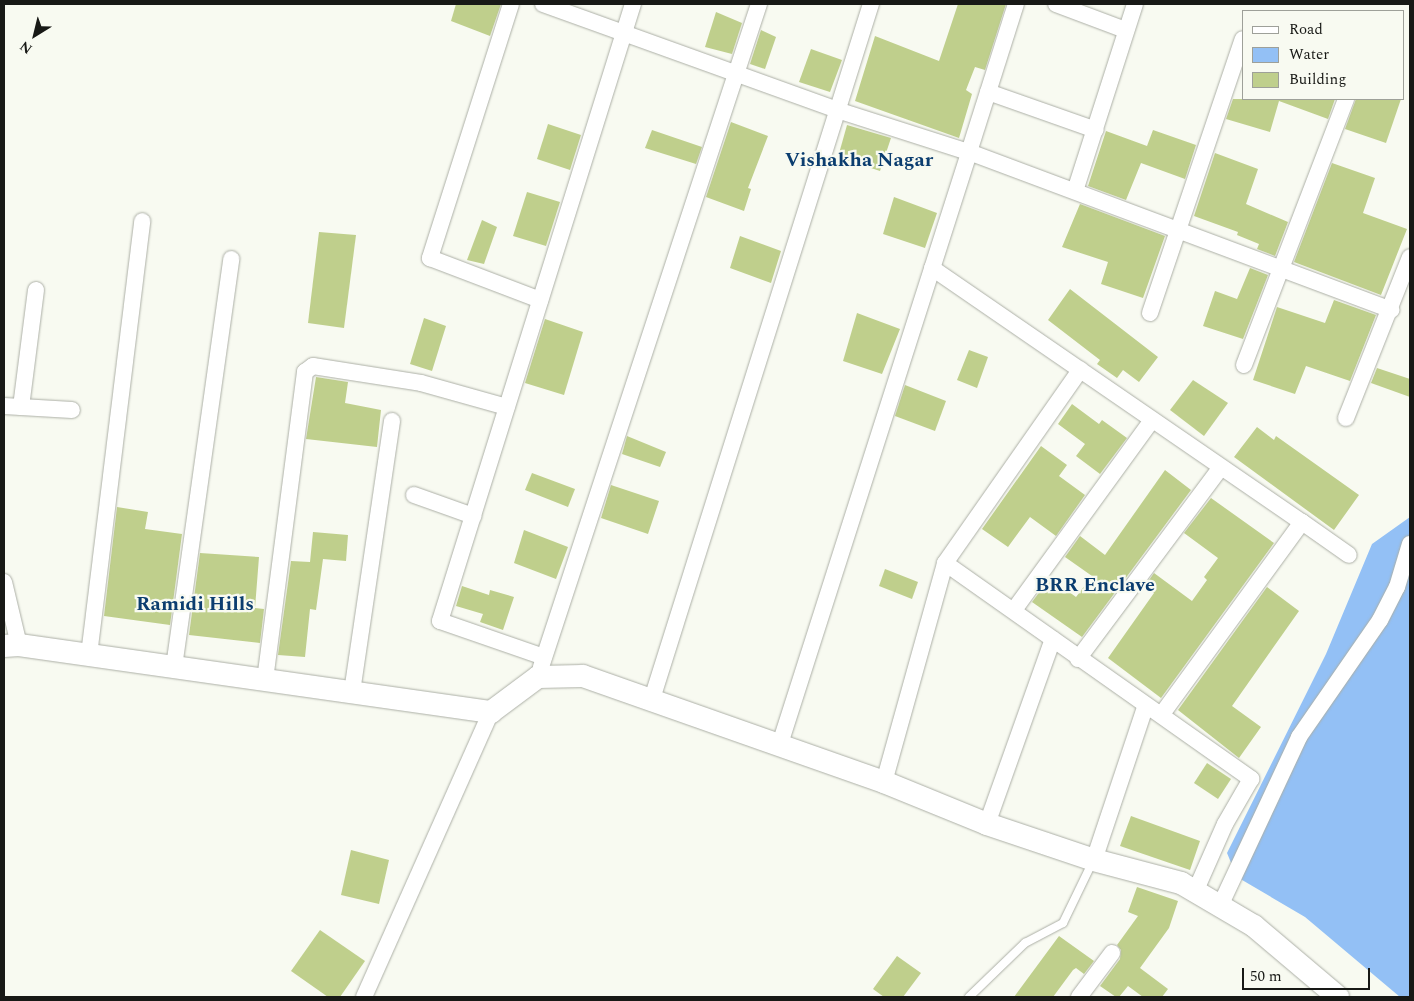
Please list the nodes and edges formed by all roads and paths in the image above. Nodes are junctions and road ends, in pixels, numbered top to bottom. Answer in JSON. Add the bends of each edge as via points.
{"nodes":[{"id":1,"x":511,"y":4,"type":"edge"},
{"id":2,"x":543,"y":4,"type":"edge"},
{"id":3,"x":633,"y":4,"type":"edge"},
{"id":4,"x":759,"y":4,"type":"edge"},
{"id":5,"x":871,"y":4,"type":"edge"},
{"id":6,"x":1016,"y":4,"type":"edge"},
{"id":7,"x":1056,"y":4,"type":"edge"},
{"id":8,"x":1135,"y":4,"type":"edge"},
{"id":9,"x":1125,"y":30,"type":"junction"},
{"id":10,"x":624,"y":32,"type":"junction"},
{"id":11,"x":1242,"y":41,"type":"edge"},
{"id":12,"x":738,"y":72,"type":"junction"},
{"id":13,"x":988,"y":92,"type":"junction"},
{"id":14,"x":1346,"y":100,"type":"edge"},
{"id":15,"x":837,"y":110,"type":"junction"},
{"id":16,"x":1096,"y":130,"type":"junction"},
{"id":17,"x":969,"y":152,"type":"junction"},
{"id":18,"x":1075,"y":190,"type":"junction"},
{"id":19,"x":142,"y":221,"type":"dead end"},
{"id":20,"x":1176,"y":229,"type":"junction"},
{"id":21,"x":1410,"y":257,"type":"edge"},
{"id":22,"x":231,"y":259,"type":"dead end"},
{"id":23,"x":932,"y":268,"type":"junction"},
{"id":24,"x":1282,"y":271,"type":"junction"},
{"id":25,"x":36,"y":290,"type":"dead end"},
{"id":26,"x":540,"y":300,"type":"junction"},
{"id":27,"x":1391,"y":310,"type":"junction"},
{"id":28,"x":1150,"y":313,"type":"dead end"},
{"id":29,"x":1244,"y":365,"type":"dead end"},
{"id":30,"x":1080,"y":370,"type":"junction"},
{"id":31,"x":4,"y":406,"type":"edge"},
{"id":32,"x":21,"y":407,"type":"junction"},
{"id":33,"x":507,"y":407,"type":"junction"},
{"id":34,"x":72,"y":410,"type":"dead end"},
{"id":35,"x":1346,"y":418,"type":"dead end"},
{"id":36,"x":1152,"y":420,"type":"junction"},
{"id":37,"x":392,"y":421,"type":"dead end"},
{"id":38,"x":1221,"y":467,"type":"junction"},
{"id":39,"x":414,"y":496,"type":"dead end"},
{"id":40,"x":473,"y":516,"type":"junction"},
{"id":41,"x":1302,"y":522,"type":"junction"},
{"id":42,"x":1410,"y":544,"type":"edge"},
{"id":43,"x":1349,"y":555,"type":"dead end"},
{"id":44,"x":945,"y":563,"type":"junction"},
{"id":45,"x":4,"y":582,"type":"edge"},
{"id":46,"x":1014,"y":610,"type":"junction"},
{"id":47,"x":1053,"y":639,"type":"junction"},
{"id":48,"x":11,"y":645,"type":"edge"},
{"id":49,"x":89,"y":655,"type":"junction"},
{"id":50,"x":1078,"y":659,"type":"junction"},
{"id":51,"x":174,"y":667,"type":"junction"},
{"id":52,"x":541,"y":667,"type":"junction"},
{"id":53,"x":265,"y":680,"type":"junction"},
{"id":54,"x":352,"y":692,"type":"junction"},
{"id":55,"x":651,"y":702,"type":"junction"},
{"id":56,"x":1146,"y":705,"type":"junction"},
{"id":57,"x":491,"y":712,"type":"junction"},
{"id":58,"x":1162,"y":714,"type":"junction"},
{"id":59,"x":779,"y":747,"type":"junction"},
{"id":60,"x":884,"y":782,"type":"junction"},
{"id":61,"x":987,"y":824,"type":"junction"},
{"id":62,"x":1094,"y":860,"type":"junction"},
{"id":63,"x":1195,"y":892,"type":"junction"},
{"id":64,"x":1220,"y":906,"type":"junction"},
{"id":65,"x":1112,"y":953,"type":"dead end"},
{"id":66,"x":364,"y":997,"type":"edge"},
{"id":67,"x":969,"y":997,"type":"edge"},
{"id":68,"x":1079,"y":997,"type":"edge"},
{"id":69,"x":1338,"y":997,"type":"edge"}],
"edges":[{"from":1,"to":26,"type":"street","via":[[430,258]]},
{"from":2,"to":10,"type":"street"},
{"from":3,"to":10,"type":"street"},
{"from":4,"to":12,"type":"street"},
{"from":5,"to":15,"type":"street"},
{"from":6,"to":13,"type":"street"},
{"from":7,"to":9,"type":"street"},
{"from":8,"to":9,"type":"street"},
{"from":9,"to":16,"type":"street"},
{"from":10,"to":12,"type":"street"},
{"from":10,"to":26,"type":"street"},
{"from":11,"to":20,"type":"street"},
{"from":12,"to":15,"type":"street"},
{"from":12,"to":52,"type":"street"},
{"from":13,"to":16,"type":"street"},
{"from":13,"to":17,"type":"street"},
{"from":14,"to":24,"type":"street"},
{"from":15,"to":17,"type":"street"},
{"from":15,"to":55,"type":"street"},
{"from":16,"to":18,"type":"street"},
{"from":17,"to":18,"type":"street"},
{"from":17,"to":23,"type":"street"},
{"from":18,"to":20,"type":"street"},
{"from":19,"to":49,"type":"street"},
{"from":20,"to":24,"type":"street"},
{"from":20,"to":28,"type":"street"},
{"from":21,"to":27,"type":"street"},
{"from":22,"to":51,"type":"street"},
{"from":23,"to":30,"type":"street"},
{"from":23,"to":59,"type":"street"},
{"from":24,"to":27,"type":"street"},
{"from":24,"to":29,"type":"street"},
{"from":25,"to":32,"type":"street"},
{"from":26,"to":33,"type":"street"},
{"from":27,"to":35,"type":"street"},
{"from":30,"to":36,"type":"street"},
{"from":30,"to":44,"type":"street"},
{"from":31,"to":32,"type":"street"},
{"from":32,"to":34,"type":"street"},
{"from":33,"to":40,"type":"street"},
{"from":33,"to":53,"type":"street","via":[[421,383],[313,366],[305,372]]},
{"from":36,"to":38,"type":"street"},
{"from":36,"to":46,"type":"street"},
{"from":37,"to":54,"type":"street"},
{"from":38,"to":41,"type":"street"},
{"from":38,"to":50,"type":"street"},
{"from":39,"to":40,"type":"street"},
{"from":40,"to":52,"type":"street","via":[[440,621]]},
{"from":41,"to":43,"type":"street"},
{"from":41,"to":58,"type":"street"},
{"from":42,"to":64,"type":"street","via":[[1397,587],[1380,620],[1299,737]]},
{"from":44,"to":46,"type":"street"},
{"from":44,"to":60,"type":"street"},
{"from":45,"to":48,"type":"street"},
{"from":46,"to":47,"type":"street"},
{"from":47,"to":50,"type":"street"},
{"from":47,"to":61,"type":"street"},
{"from":48,"to":49,"type":"street"},
{"from":49,"to":51,"type":"street"},
{"from":50,"to":56,"type":"street"},
{"from":51,"to":53,"type":"street"},
{"from":52,"to":55,"type":"street","via":[[583,676]]},
{"from":52,"to":57,"type":"street"},
{"from":53,"to":54,"type":"street"},
{"from":54,"to":57,"type":"street"},
{"from":55,"to":59,"type":"street"},
{"from":56,"to":58,"type":"street"},
{"from":56,"to":62,"type":"street"},
{"from":57,"to":66,"type":"street"},
{"from":58,"to":63,"type":"street","via":[[1251,779],[1225,824]]},
{"from":59,"to":60,"type":"street"},
{"from":60,"to":61,"type":"street"},
{"from":61,"to":62,"type":"street"},
{"from":62,"to":63,"type":"street","via":[[1181,883]]},
{"from":62,"to":67,"type":"lane","via":[[1063,923],[1025,943]]},
{"from":63,"to":64,"type":"street"},
{"from":64,"to":69,"type":"street","via":[[1254,926]]},
{"from":65,"to":68,"type":"street"}]}
